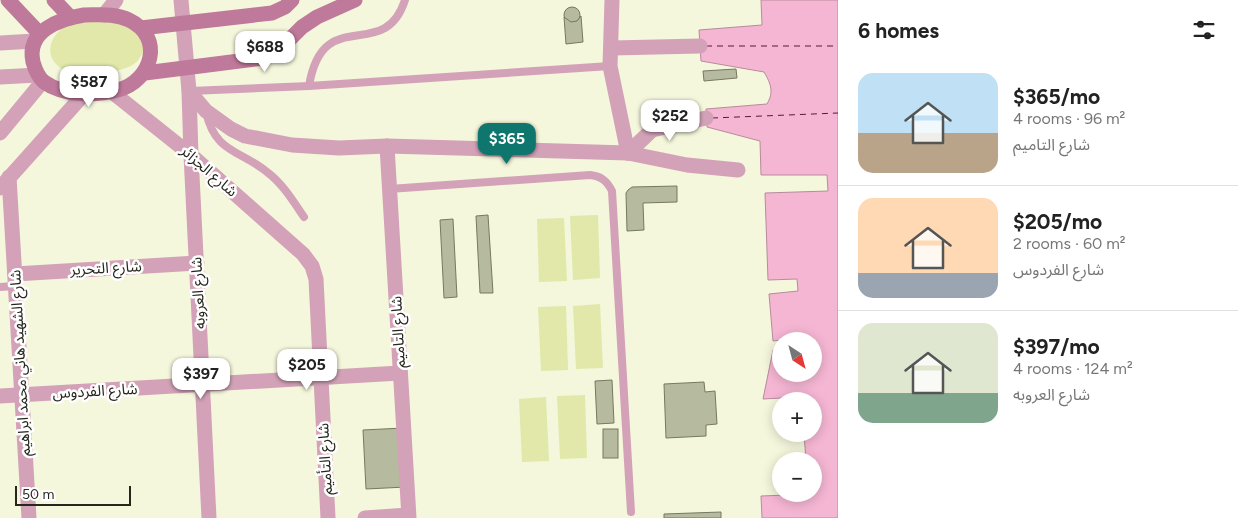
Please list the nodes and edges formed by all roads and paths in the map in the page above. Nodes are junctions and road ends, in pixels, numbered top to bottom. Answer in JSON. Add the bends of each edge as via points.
{"nodes":[{"id":1,"x":8,"y":0,"type":"edge"},
{"id":2,"x":54,"y":0,"type":"edge"},
{"id":3,"x":116,"y":0,"type":"edge"},
{"id":4,"x":181,"y":0,"type":"edge"},
{"id":5,"x":355,"y":0,"type":"edge"},
{"id":6,"x":405,"y":0,"type":"edge"},
{"id":7,"x":612,"y":0,"type":"edge"},
{"id":8,"x":291,"y":1,"type":"edge"},
{"id":9,"x":104,"y":15,"type":"junction"},
{"id":10,"x":71,"y":18,"type":"junction"},
{"id":11,"x":310,"y":21,"type":"junction"},
{"id":12,"x":183,"y":23,"type":"junction"},
{"id":13,"x":141,"y":28,"type":"junction"},
{"id":14,"x":37,"y":37,"type":"junction"},
{"id":15,"x":0,"y":43,"type":"edge"},
{"id":16,"x":700,"y":46,"type":"dead end"},
{"id":17,"x":612,"y":48,"type":"junction"},
{"id":18,"x":610,"y":66,"type":"junction"},
{"id":19,"x":188,"y":68,"type":"junction"},
{"id":20,"x":145,"y":73,"type":"junction"},
{"id":21,"x":0,"y":77,"type":"edge"},
{"id":22,"x":41,"y":78,"type":"junction"},
{"id":23,"x":309,"y":86,"type":"junction"},
{"id":24,"x":189,"y":91,"type":"junction"},
{"id":25,"x":112,"y":92,"type":"junction"},
{"id":26,"x":84,"y":94,"type":"junction"},
{"id":27,"x":206,"y":110,"type":"junction"},
{"id":28,"x":706,"y":118,"type":"dead end"},
{"id":29,"x":0,"y":133,"type":"edge"},
{"id":30,"x":387,"y":146,"type":"junction"},
{"id":31,"x":628,"y":153,"type":"junction"},
{"id":32,"x":191,"y":154,"type":"junction"},
{"id":33,"x":738,"y":170,"type":"dead end"},
{"id":34,"x":4,"y":182,"type":"edge"},
{"id":35,"x":389,"y":188,"type":"junction"},
{"id":36,"x":304,"y":217,"type":"dead end"},
{"id":37,"x":303,"y":254,"type":"joint"},
{"id":38,"x":196,"y":263,"type":"junction"},
{"id":39,"x":15,"y":280,"type":"junction"},
{"id":40,"x":0,"y":288,"type":"edge"},
{"id":41,"x":400,"y":373,"type":"junction"},
{"id":42,"x":321,"y":377,"type":"junction"},
{"id":43,"x":203,"y":384,"type":"junction"},
{"id":44,"x":22,"y":395,"type":"junction"},
{"id":45,"x":0,"y":396,"type":"edge"},
{"id":46,"x":631,"y":512,"type":"dead end"},
{"id":47,"x":408,"y":517,"type":"edge"},
{"id":48,"x":29,"y":518,"type":"edge"},
{"id":49,"x":210,"y":518,"type":"edge"},
{"id":50,"x":328,"y":518,"type":"edge"},
{"id":51,"x":365,"y":518,"type":"edge"}],
"edges":[{"from":1,"to":14,"type":"main road"},
{"from":2,"to":10,"type":"main road"},
{"from":3,"to":9,"type":"street"},
{"from":4,"to":12,"type":"street"},
{"from":5,"to":11,"type":"main road"},
{"from":6,"to":23,"type":"lane","via":[[400,12],[385,28],[364,36],[344,37],[327,45],[315,59]]},
{"from":7,"to":17,"type":"street"},
{"from":8,"to":11,"type":"main road"},
{"from":8,"to":12,"type":"main road","via":[[272,13]]},
{"from":9,"to":10,"type":"main road"},
{"from":9,"to":13,"type":"main road","via":[[121,17]]},
{"from":10,"to":14,"type":"main road","via":[[56,23]]},
{"from":11,"to":19,"type":"main road","via":[[281,48],[263,58]]},
{"from":12,"to":13,"type":"main road"},
{"from":12,"to":19,"type":"street","name":"شارع العروبه"},
{"from":13,"to":20,"type":"main road","via":[[150,50]]},
{"from":14,"to":15,"type":"street"},
{"from":14,"to":22,"type":"main road","via":[[32,58]]},
{"from":16,"to":17,"type":"street"},
{"from":17,"to":18,"type":"street"},
{"from":18,"to":23,"type":"lane"},
{"from":18,"to":31,"type":"street"},
{"from":19,"to":20,"type":"main road"},
{"from":19,"to":24,"type":"street","name":"شارع العروبه"},
{"from":20,"to":25,"type":"main road","via":[[134,83]]},
{"from":21,"to":22,"type":"street"},
{"from":22,"to":26,"type":"main road","via":[[67,92]]},
{"from":22,"to":29,"type":"street"},
{"from":23,"to":24,"type":"lane"},
{"from":24,"to":27,"type":"street"},
{"from":24,"to":32,"type":"street","name":"شارع العروبه"},
{"from":25,"to":26,"type":"main road"},
{"from":25,"to":32,"type":"street","name":"شارع الجزائر"},
{"from":26,"to":34,"type":"street"},
{"from":27,"to":30,"type":"street","via":[[238,133],[269,142],[316,148]]},
{"from":27,"to":36,"type":"lane","via":[[218,140],[230,151],[273,176]]},
{"from":28,"to":31,"type":"street","via":[[652,130]]},
{"from":30,"to":31,"type":"street"},
{"from":30,"to":35,"type":"street","name":"شارع التاميم"},
{"from":31,"to":33,"type":"street","via":[[687,165]]},
{"from":32,"to":37,"type":"street","name":"شارع الجزائر"},
{"from":32,"to":38,"type":"street","name":"شارع العروبه"},
{"from":34,"to":39,"type":"street","name":"شارع الشهيد هاني محمد ابراهيم"},
{"from":35,"to":41,"type":"street","name":"شارع التاميم"},
{"from":35,"to":46,"type":"lane","via":[[590,174],[601,177],[609,186],[612,192]]},
{"from":37,"to":42,"type":"street","name":"شارع التأميم","via":[[316,279]]},
{"from":38,"to":39,"type":"street","name":"شارع التحرير"},
{"from":38,"to":43,"type":"street","name":"شارع العروبه"},
{"from":39,"to":40,"type":"lane"},
{"from":39,"to":44,"type":"street","name":"شارع الشهيد هاني محمد ابراهيم"},
{"from":41,"to":42,"type":"street","name":"شارع الفردوس"},
{"from":41,"to":47,"type":"street","name":"شارع التاميم"},
{"from":42,"to":43,"type":"street","name":"شارع الفردوس"},
{"from":42,"to":50,"type":"street","name":"شارع التأميم"},
{"from":43,"to":44,"type":"street","name":"شارع الفردوس"},
{"from":43,"to":49,"type":"street","name":"شارع العروبه"},
{"from":44,"to":45,"type":"street","name":"شارع الفردوس"},
{"from":44,"to":48,"type":"street","name":"شارع الشهيد هاني محمد ابراهيم"},
{"from":47,"to":51,"type":"street"}]}
